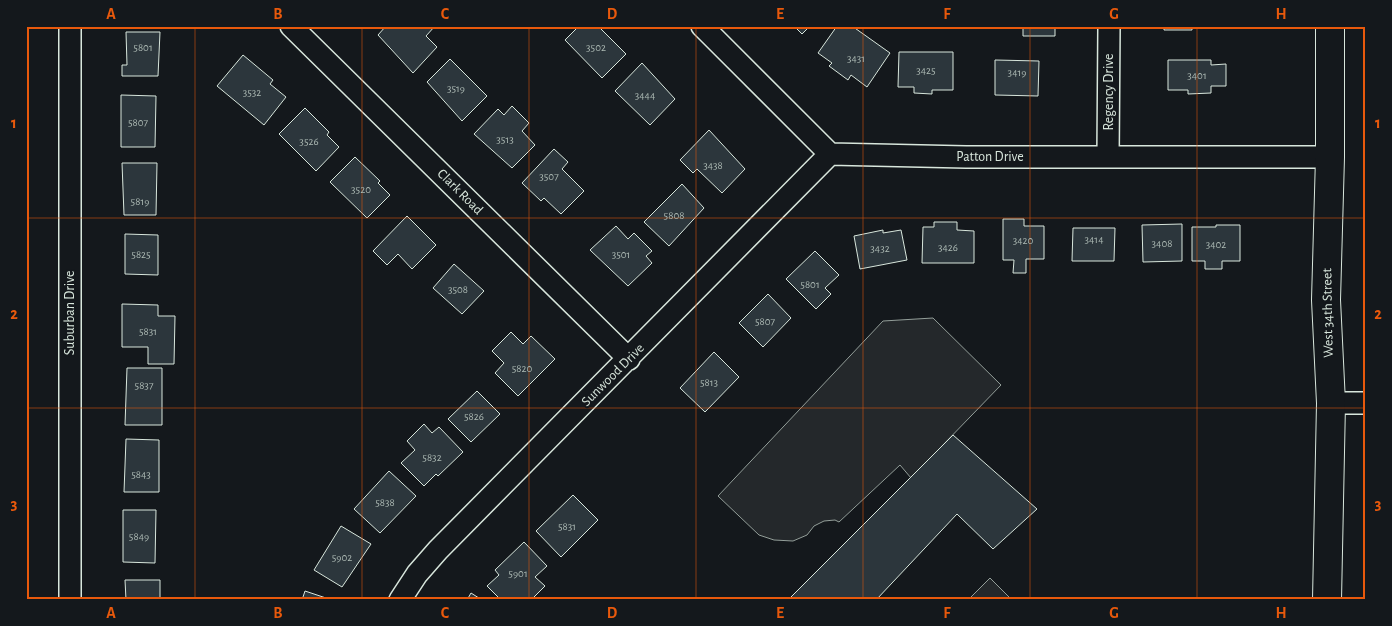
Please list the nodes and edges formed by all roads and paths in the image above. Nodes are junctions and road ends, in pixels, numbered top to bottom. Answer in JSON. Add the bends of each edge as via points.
{"nodes":[{"id":1,"x":70,"y":26,"type":"edge"},
{"id":2,"x":291,"y":26,"type":"edge"},
{"id":3,"x":702,"y":26,"type":"edge"},
{"id":4,"x":1109,"y":26,"type":"edge"},
{"id":5,"x":1330,"y":26,"type":"edge"},
{"id":6,"x":830,"y":154,"type":"junction"},
{"id":7,"x":1108,"y":157,"type":"junction"},
{"id":8,"x":1330,"y":157,"type":"junction"},
{"id":9,"x":629,"y":358,"type":"junction"},
{"id":10,"x":1331,"y":403,"type":"junction"},
{"id":11,"x":1366,"y":403,"type":"edge"},
{"id":12,"x":70,"y":600,"type":"edge"},
{"id":13,"x":400,"y":600,"type":"edge"},
{"id":14,"x":1326,"y":600,"type":"edge"}],
"edges":[{"from":1,"to":12,"type":"street","name":"Suburban Drive"},
{"from":2,"to":9,"type":"street","name":"Clark Road"},
{"from":3,"to":6,"type":"street"},
{"from":4,"to":7,"type":"street","name":"Regency Drive"},
{"from":5,"to":8,"type":"street","name":"West 34th Street"},
{"from":6,"to":7,"type":"street","name":"Patton Drive"},
{"from":6,"to":9,"type":"street","name":"Sunwood Drive"},
{"from":7,"to":8,"type":"street","name":"Patton Drive"},
{"from":8,"to":10,"type":"street","name":"West 34th Street","via":[[1326,300]]},
{"from":9,"to":13,"type":"street","name":"Sunwood Drive","via":[[438,550]]},
{"from":10,"to":11,"type":"street"},
{"from":10,"to":14,"type":"street","name":"West 34th Street"}]}
